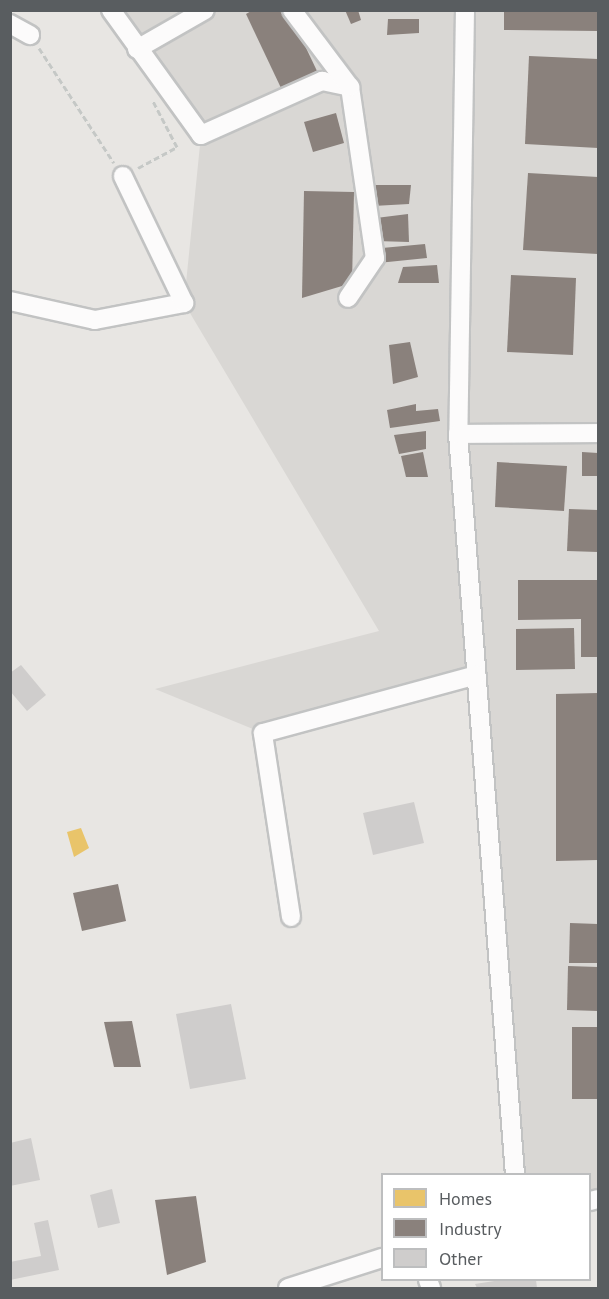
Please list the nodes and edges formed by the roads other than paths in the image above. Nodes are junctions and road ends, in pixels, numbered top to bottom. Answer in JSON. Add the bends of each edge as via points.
{"nodes":[{"id":1,"x":111,"y":10,"type":"edge"},
{"id":2,"x":205,"y":10,"type":"edge"},
{"id":3,"x":292,"y":10,"type":"edge"},
{"id":4,"x":465,"y":10,"type":"edge"},
{"id":5,"x":10,"y":24,"type":"edge"},
{"id":6,"x":30,"y":35,"type":"road end"},
{"id":7,"x":137,"y":49,"type":"junction"},
{"id":8,"x":350,"y":87,"type":"junction"},
{"id":9,"x":123,"y":176,"type":"road end"},
{"id":10,"x":348,"y":298,"type":"dead end"},
{"id":11,"x":10,"y":301,"type":"edge"},
{"id":12,"x":598,"y":433,"type":"edge"},
{"id":13,"x":458,"y":434,"type":"junction"},
{"id":14,"x":476,"y":675,"type":"junction"},
{"id":15,"x":291,"y":917,"type":"dead end"},
{"id":16,"x":514,"y":1173,"type":"edge"},
{"id":17,"x":381,"y":1258,"type":"edge"},
{"id":18,"x":288,"y":1288,"type":"edge"}],
"edges":[{"from":1,"to":7,"type":"street"},
{"from":2,"to":7,"type":"street"},
{"from":3,"to":8,"type":"street"},
{"from":4,"to":13,"type":"street"},
{"from":5,"to":6,"type":"street"},
{"from":7,"to":8,"type":"street","via":[[201,135],[322,81]]},
{"from":8,"to":10,"type":"street","via":[[375,258]]},
{"from":9,"to":11,"type":"street","via":[[184,303],[95,320]]},
{"from":12,"to":13,"type":"street"},
{"from":13,"to":14,"type":"street"},
{"from":14,"to":15,"type":"street","via":[[263,733]]},
{"from":14,"to":16,"type":"street"},
{"from":17,"to":18,"type":"street"}]}
